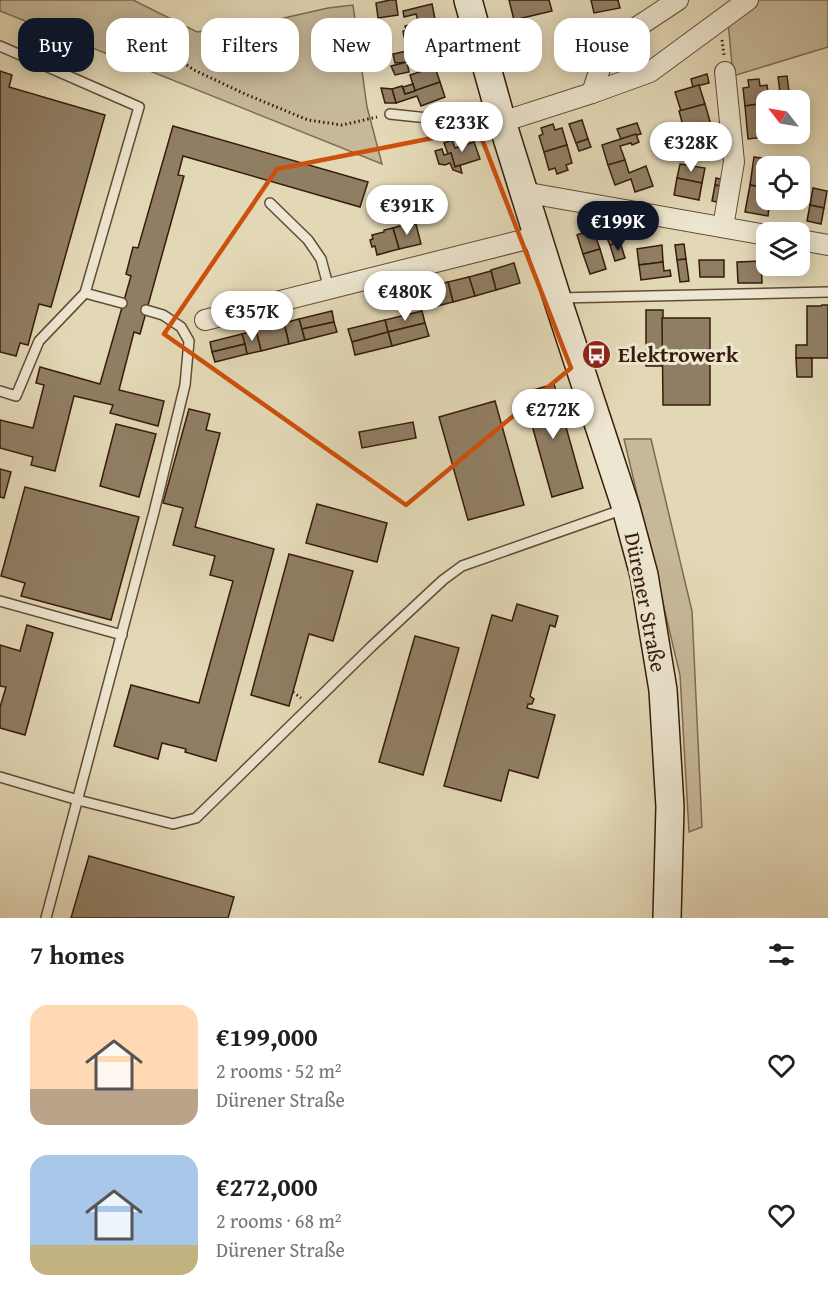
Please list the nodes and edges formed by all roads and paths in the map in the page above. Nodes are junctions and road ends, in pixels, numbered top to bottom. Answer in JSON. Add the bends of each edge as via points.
{"nodes":[{"id":1,"x":468,"y":0,"type":"edge"},
{"id":2,"x":678,"y":0,"type":"edge"},
{"id":3,"x":748,"y":0,"type":"edge"},
{"id":4,"x":721,"y":21,"type":"junction"},
{"id":5,"x":0,"y":46,"type":"edge"},
{"id":6,"x":189,"y":67,"type":"edge"},
{"id":7,"x":725,"y":72,"type":"joint"},
{"id":8,"x":592,"y":93,"type":"junction"},
{"id":9,"x":390,"y":114,"type":"joint"},
{"id":10,"x":502,"y":122,"type":"junction"},
{"id":11,"x":523,"y":192,"type":"junction"},
{"id":12,"x":270,"y":203,"type":"dead end"},
{"id":13,"x":723,"y":227,"type":"junction"},
{"id":14,"x":756,"y":233,"type":"edge"},
{"id":15,"x":539,"y":236,"type":"junction"},
{"id":16,"x":810,"y":242,"type":"edge"},
{"id":17,"x":828,"y":245,"type":"edge"},
{"id":18,"x":329,"y":289,"type":"junction"},
{"id":19,"x":828,"y":292,"type":"edge"},
{"id":20,"x":85,"y":293,"type":"junction"},
{"id":21,"x":557,"y":298,"type":"junction"},
{"id":22,"x":122,"y":303,"type":"dead end"},
{"id":23,"x":146,"y":310,"type":"dead end"},
{"id":24,"x":205,"y":320,"type":"dead end"},
{"id":25,"x":0,"y":391,"type":"edge"},
{"id":26,"x":626,"y":508,"type":"junction"},
{"id":27,"x":0,"y":601,"type":"edge"},
{"id":28,"x":122,"y":635,"type":"junction"},
{"id":29,"x":0,"y":777,"type":"edge"},
{"id":30,"x":78,"y":800,"type":"junction"},
{"id":31,"x":46,"y":918,"type":"edge"},
{"id":32,"x":667,"y":918,"type":"edge"}],
"edges":[{"from":1,"to":10,"type":"street","name":"Dürener Straße"},
{"from":2,"to":8,"type":"street","via":[[607,47]]},
{"from":3,"to":4,"type":"street"},
{"from":4,"to":7,"type":"path"},
{"from":4,"to":8,"type":"street","via":[[650,72]]},
{"from":5,"to":20,"type":"lane","via":[[139,106]]},
{"from":6,"to":9,"type":"path","via":[[308,120],[342,125]]},
{"from":7,"to":13,"type":"street","via":[[734,162]]},
{"from":8,"to":10,"type":"street"},
{"from":9,"to":10,"type":"lane"},
{"from":10,"to":11,"type":"street","name":"Dürener Straße"},
{"from":11,"to":13,"type":"street"},
{"from":11,"to":15,"type":"street","name":"Dürener Straße"},
{"from":12,"to":18,"type":"lane","via":[[308,240],[321,259]]},
{"from":13,"to":14,"type":"street"},
{"from":15,"to":18,"type":"street"},
{"from":15,"to":21,"type":"street","name":"Dürener Straße"},
{"from":16,"to":17,"type":"street"},
{"from":18,"to":24,"type":"street"},
{"from":19,"to":21,"type":"lane"},
{"from":20,"to":22,"type":"lane"},
{"from":20,"to":25,"type":"lane","via":[[39,341],[16,396]]},
{"from":21,"to":26,"type":"street","name":"Dürener Straße"},
{"from":23,"to":28,"type":"lane","via":[[163,315],[180,327],[189,341],[185,385]]},
{"from":26,"to":30,"type":"lane","via":[[462,566],[372,646],[196,818],[173,824]]},
{"from":26,"to":32,"type":"street","name":"Dürener Straße","via":[[644,574],[663,690],[670,807]]},
{"from":27,"to":28,"type":"lane"},
{"from":28,"to":30,"type":"lane"},
{"from":29,"to":30,"type":"lane"},
{"from":30,"to":31,"type":"lane"}]}
